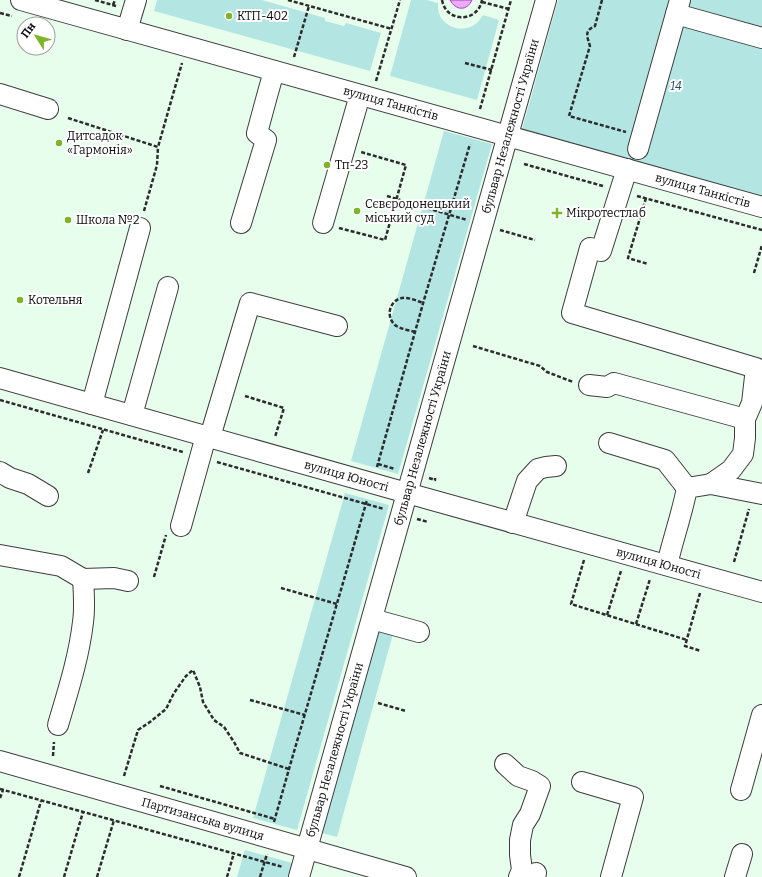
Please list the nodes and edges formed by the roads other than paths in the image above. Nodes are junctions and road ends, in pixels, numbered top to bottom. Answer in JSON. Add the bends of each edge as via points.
{"nodes":[{"id":1,"x":20,"y":0,"type":"edge"},
{"id":2,"x":136,"y":0,"type":"edge"},
{"id":3,"x":546,"y":0,"type":"edge"},
{"id":4,"x":678,"y":7,"type":"edge"},
{"id":5,"x":127,"y":30,"type":"junction"},
{"id":6,"x":762,"y":38,"type":"edge"},
{"id":7,"x":274,"y":71,"type":"junction"},
{"id":8,"x":0,"y":94,"type":"edge"},
{"id":9,"x":360,"y":94,"type":"junction"},
{"id":10,"x":48,"y":109,"type":"dead end"},
{"id":11,"x":508,"y":136,"type":"junction"},
{"id":12,"x":640,"y":143,"type":"road end"},
{"id":13,"x":627,"y":169,"type":"junction"},
{"id":14,"x":762,"y":207,"type":"edge"},
{"id":15,"x":240,"y":223,"type":"dead end"},
{"id":16,"x":323,"y":223,"type":"road end"},
{"id":17,"x":140,"y":228,"type":"road end"},
{"id":18,"x":168,"y":287,"type":"dead end"},
{"id":19,"x":337,"y":326,"type":"dead end"},
{"id":20,"x":0,"y":378,"type":"edge"},
{"id":21,"x":590,"y":385,"type":"road end"},
{"id":22,"x":92,"y":404,"type":"junction"},
{"id":23,"x":753,"y":407,"type":"edge"},
{"id":24,"x":132,"y":415,"type":"junction"},
{"id":25,"x":208,"y":437,"type":"junction"},
{"id":26,"x":610,"y":443,"type":"dead end"},
{"id":27,"x":556,"y":466,"type":"dead end"},
{"id":28,"x":0,"y":472,"type":"edge"},
{"id":29,"x":711,"y":484,"type":"junction"},
{"id":30,"x":687,"y":488,"type":"junction"},
{"id":31,"x":407,"y":494,"type":"junction"},
{"id":32,"x":762,"y":494,"type":"edge"},
{"id":33,"x":48,"y":496,"type":"dead end"},
{"id":34,"x":513,"y":523,"type":"junction"},
{"id":35,"x":181,"y":526,"type":"dead end"},
{"id":36,"x":0,"y":555,"type":"edge"},
{"id":37,"x":667,"y":565,"type":"junction"},
{"id":38,"x":83,"y":579,"type":"junction"},
{"id":39,"x":128,"y":581,"type":"dead end"},
{"id":40,"x":762,"y":592,"type":"edge"},
{"id":41,"x":372,"y":619,"type":"junction"},
{"id":42,"x":419,"y":632,"type":"dead end"},
{"id":43,"x":762,"y":715,"type":"edge"},
{"id":44,"x":58,"y":725,"type":"dead end"},
{"id":45,"x":0,"y":761,"type":"edge"},
{"id":46,"x":505,"y":764,"type":"dead end"},
{"id":47,"x":582,"y":782,"type":"dead end"},
{"id":48,"x":741,"y":790,"type":"dead end"},
{"id":49,"x":307,"y":849,"type":"junction"},
{"id":50,"x":742,"y":854,"type":"dead end"},
{"id":51,"x":530,"y":876,"type":"edge"},
{"id":52,"x":299,"y":877,"type":"edge"},
{"id":53,"x":406,"y":877,"type":"edge"},
{"id":54,"x":610,"y":877,"type":"edge"},
{"id":55,"x":735,"y":877,"type":"edge"}],
"edges":[{"from":1,"to":5,"type":"street","name":"вулиця Танкістів"},
{"from":2,"to":5,"type":"street"},
{"from":3,"to":11,"type":"street","name":"бульвар Незалежності України"},
{"from":4,"to":6,"type":"street"},
{"from":4,"to":12,"type":"street"},
{"from":5,"to":7,"type":"street","name":"вулиця Танкістів"},
{"from":7,"to":9,"type":"street","name":"вулиця Танкістів"},
{"from":7,"to":15,"type":"street","via":[[257,133],[266,140]]},
{"from":8,"to":10,"type":"street"},
{"from":9,"to":11,"type":"street","name":"вулиця Танкістів"},
{"from":9,"to":16,"type":"street"},
{"from":11,"to":13,"type":"street","name":"вулиця Танкістів"},
{"from":11,"to":31,"type":"street","name":"бульвар Незалежності України"},
{"from":13,"to":14,"type":"street","name":"вулиця Танкістів"},
{"from":13,"to":23,"type":"street","via":[[601,251],[590,248],[572,313],[756,368]]},
{"from":17,"to":22,"type":"street"},
{"from":18,"to":24,"type":"street"},
{"from":19,"to":25,"type":"street","via":[[250,303]]},
{"from":20,"to":22,"type":"street","name":"вулиця Юності"},
{"from":21,"to":23,"type":"street","via":[[607,387],[614,383]]},
{"from":22,"to":24,"type":"street","name":"вулиця Юності"},
{"from":23,"to":29,"type":"street","via":[[743,454],[731,470]]},
{"from":24,"to":25,"type":"street","name":"вулиця Юності"},
{"from":25,"to":31,"type":"street","name":"вулиця Юності"},
{"from":25,"to":35,"type":"street"},
{"from":26,"to":30,"type":"street","via":[[665,460]]},
{"from":27,"to":34,"type":"street","via":[[538,469],[527,481]]},
{"from":28,"to":33,"type":"street"},
{"from":29,"to":30,"type":"street"},
{"from":29,"to":32,"type":"street"},
{"from":30,"to":37,"type":"street"},
{"from":31,"to":34,"type":"street","name":"вулиця Юності"},
{"from":31,"to":41,"type":"street","name":"бульвар Незалежності України"},
{"from":34,"to":37,"type":"street","name":"вулиця Юності"},
{"from":36,"to":38,"type":"street","via":[[61,566]]},
{"from":37,"to":40,"type":"street","name":"вулиця Юності"},
{"from":38,"to":39,"type":"street","via":[[114,578]]},
{"from":38,"to":44,"type":"street","via":[[84,621],[79,650]]},
{"from":41,"to":42,"type":"street"},
{"from":41,"to":49,"type":"street","name":"бульвар Незалежності України"},
{"from":43,"to":48,"type":"street"},
{"from":45,"to":49,"type":"street","name":"Партизанська вулиця"},
{"from":46,"to":51,"type":"street","via":[[518,776],[540,786],[523,826],[520,840],[522,870]]},
{"from":47,"to":54,"type":"street","via":[[633,797]]},
{"from":49,"to":52,"type":"street","name":"бульвар Незалежності України"},
{"from":49,"to":53,"type":"street","name":"Партизанська вулиця"},
{"from":50,"to":55,"type":"street"}]}
